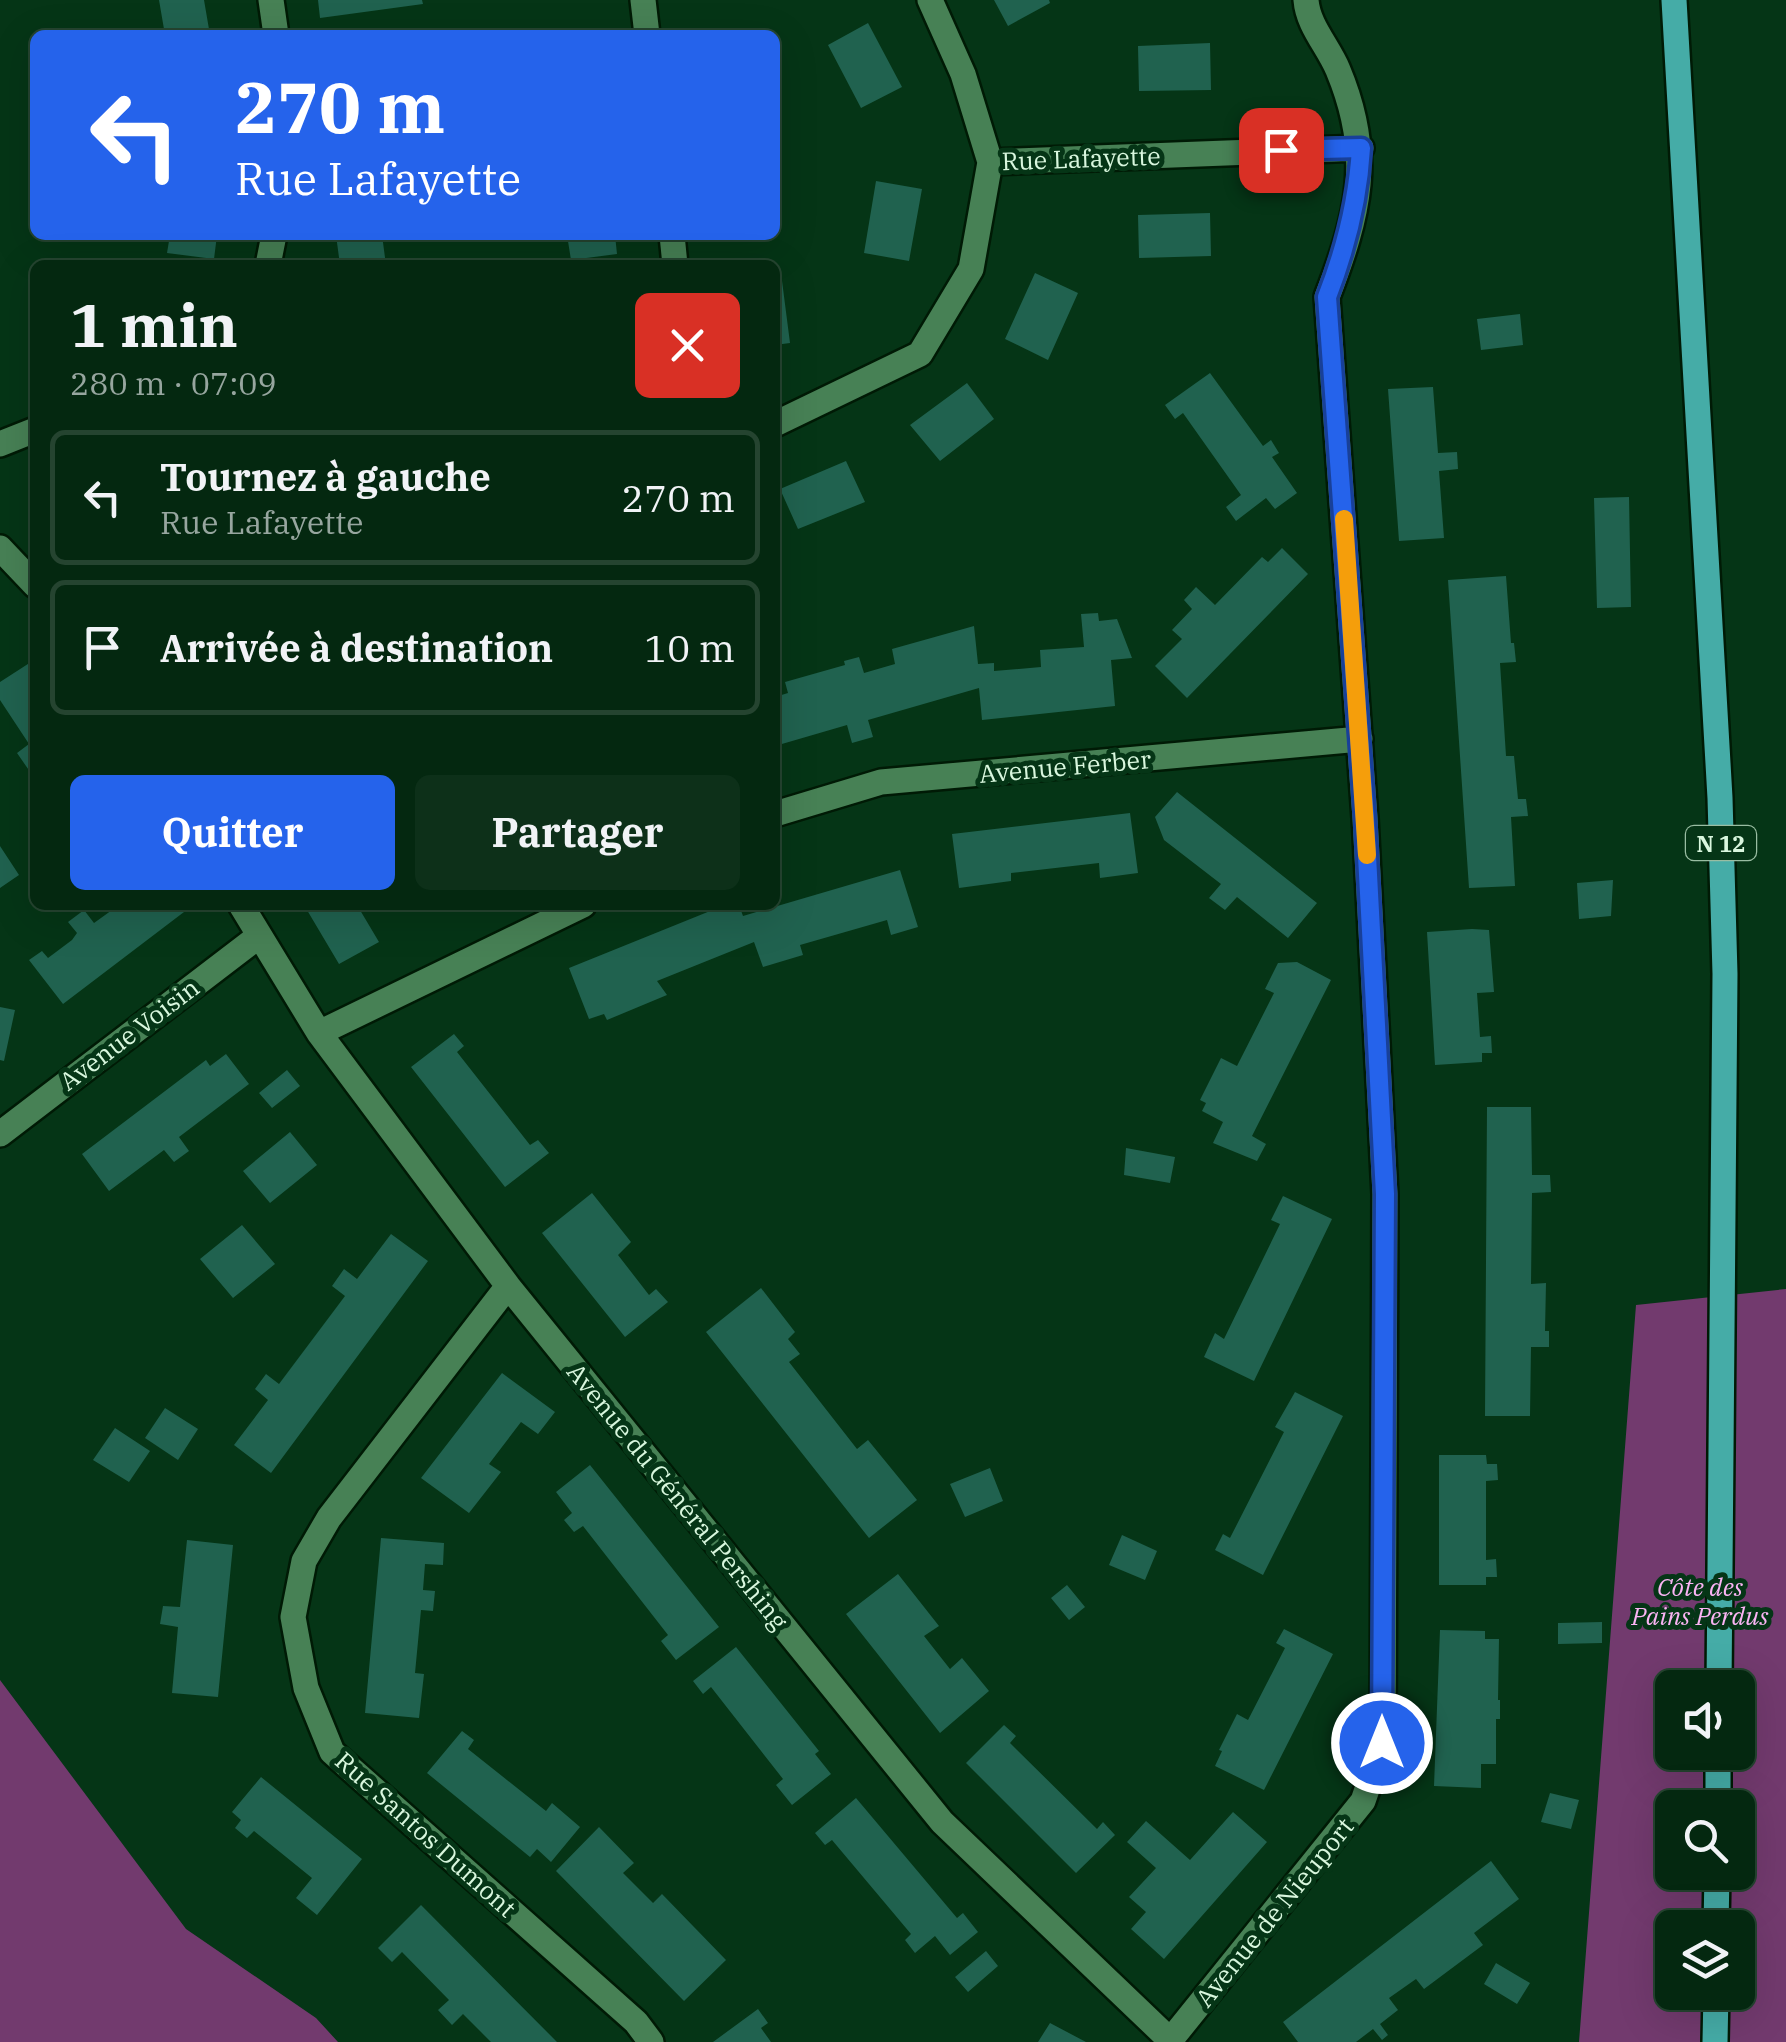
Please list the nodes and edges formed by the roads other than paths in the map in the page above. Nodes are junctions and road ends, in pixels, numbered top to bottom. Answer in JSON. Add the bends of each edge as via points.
{"nodes":[{"id":1,"x":271,"y":0,"type":"edge"},
{"id":2,"x":643,"y":0,"type":"edge"},
{"id":3,"x":930,"y":0,"type":"edge"},
{"id":4,"x":1306,"y":0,"type":"edge"},
{"id":5,"x":1674,"y":0,"type":"edge"},
{"id":6,"x":275,"y":30,"type":"edge"},
{"id":7,"x":646,"y":30,"type":"edge"},
{"id":8,"x":1361,"y":148,"type":"junction"},
{"id":9,"x":990,"y":162,"type":"junction"},
{"id":10,"x":780,"y":422,"type":"edge"},
{"id":11,"x":30,"y":432,"type":"edge"},
{"id":12,"x":0,"y":444,"type":"edge"},
{"id":13,"x":0,"y":548,"type":"edge"},
{"id":14,"x":30,"y":580,"type":"edge"},
{"id":15,"x":1360,"y":739,"type":"junction"},
{"id":16,"x":780,"y":812,"type":"edge"},
{"id":17,"x":244,"y":910,"type":"edge"},
{"id":18,"x":573,"y":910,"type":"edge"},
{"id":19,"x":259,"y":936,"type":"junction"},
{"id":20,"x":319,"y":1032,"type":"junction"},
{"id":21,"x":0,"y":1134,"type":"edge"},
{"id":22,"x":508,"y":1286,"type":"junction"},
{"id":23,"x":1719,"y":1670,"type":"edge"},
{"id":24,"x":1716,"y":2010,"type":"edge"},
{"id":25,"x":1170,"y":2041,"type":"edge"},
{"id":26,"x":651,"y":2042,"type":"edge"},
{"id":27,"x":1715,"y":2042,"type":"edge"}],
"edges":[{"from":1,"to":6,"type":"street"},
{"from":2,"to":7,"type":"street"},
{"from":3,"to":9,"type":"street","via":[[963,74]]},
{"from":4,"to":8,"type":"street","name":"Avenue de Nieuport","via":[[1353,111]]},
{"from":5,"to":23,"type":"main road","number":"N 12","via":[[1726,974]]},
{"from":8,"to":9,"type":"street","name":"Rue Lafayette"},
{"from":8,"to":15,"type":"street","name":"Avenue de Nieuport","via":[[1346,248],[1327,297]]},
{"from":9,"to":10,"type":"street","name":"Rue Lafayette","via":[[970,269],[920,354]]},
{"from":11,"to":12,"type":"street"},
{"from":13,"to":14,"type":"street"},
{"from":15,"to":16,"type":"street","name":"Avenue Ferber","via":[[881,782]]},
{"from":15,"to":25,"type":"street","name":"Avenue de Nieuport","via":[[1385,1194],[1382,1743],[1363,1801]]},
{"from":17,"to":19,"type":"street","name":"Avenue du Général Pershing"},
{"from":18,"to":20,"type":"street"},
{"from":19,"to":20,"type":"street","name":"Avenue du Général Pershing"},
{"from":19,"to":21,"type":"street","name":"Avenue Voisin"},
{"from":20,"to":22,"type":"street","name":"Avenue du Général Pershing"},
{"from":22,"to":25,"type":"street","name":"Avenue du Général Pershing","via":[[942,1822]]},
{"from":22,"to":26,"type":"street","name":"Rue Santos Dumont","via":[[328,1518],[304,1561],[293,1617],[306,1688],[332,1752]]},
{"from":24,"to":27,"type":"main road"}]}
